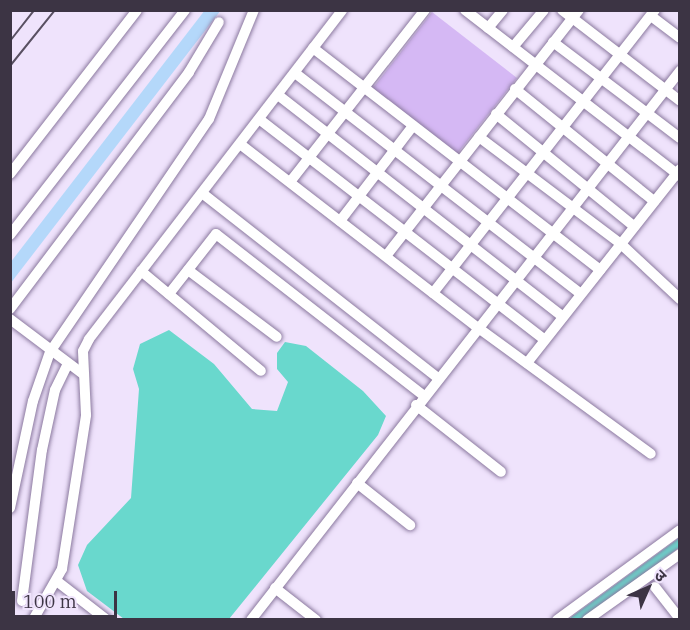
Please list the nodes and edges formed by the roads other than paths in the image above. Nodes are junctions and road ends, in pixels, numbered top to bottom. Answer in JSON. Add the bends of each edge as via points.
{"nodes":[{"id":1,"x":137,"y":10,"type":"edge"},
{"id":2,"x":185,"y":10,"type":"edge"},
{"id":3,"x":254,"y":10,"type":"edge"},
{"id":4,"x":342,"y":10,"type":"edge"},
{"id":5,"x":424,"y":10,"type":"edge"},
{"id":6,"x":465,"y":10,"type":"edge"},
{"id":7,"x":503,"y":10,"type":"edge"},
{"id":8,"x":544,"y":10,"type":"edge"},
{"id":9,"x":562,"y":10,"type":"edge"},
{"id":10,"x":653,"y":13,"type":"edge"},
{"id":11,"x":576,"y":15,"type":"edge"},
{"id":12,"x":219,"y":22,"type":"dead end"},
{"id":13,"x":488,"y":28,"type":"junction"},
{"id":14,"x":680,"y":38,"type":"edge"},
{"id":15,"x":553,"y":42,"type":"junction"},
{"id":16,"x":513,"y":47,"type":"junction"},
{"id":17,"x":313,"y":48,"type":"junction"},
{"id":18,"x":619,"y":56,"type":"junction"},
{"id":19,"x":536,"y":64,"type":"junction"},
{"id":20,"x":680,"y":71,"type":"edge"},
{"id":21,"x":295,"y":72,"type":"junction"},
{"id":22,"x":600,"y":78,"type":"junction"},
{"id":23,"x":364,"y":88,"type":"junction"},
{"id":24,"x":515,"y":89,"type":"junction"},
{"id":25,"x":664,"y":90,"type":"junction"},
{"id":26,"x":278,"y":95,"type":"junction"},
{"id":27,"x":582,"y":100,"type":"junction"},
{"id":28,"x":680,"y":101,"type":"edge"},
{"id":29,"x":345,"y":112,"type":"junction"},
{"id":30,"x":646,"y":113,"type":"junction"},
{"id":31,"x":496,"y":114,"type":"junction"},
{"id":32,"x":260,"y":119,"type":"junction"},
{"id":33,"x":413,"y":126,"type":"junction"},
{"id":34,"x":561,"y":127,"type":"junction"},
{"id":35,"x":328,"y":134,"type":"junction"},
{"id":36,"x":628,"y":136,"type":"junction"},
{"id":37,"x":479,"y":137,"type":"junction"},
{"id":38,"x":680,"y":138,"type":"edge"},
{"id":39,"x":240,"y":144,"type":"junction"},
{"id":40,"x":394,"y":149,"type":"junction"},
{"id":41,"x":542,"y":152,"type":"junction"},
{"id":42,"x":310,"y":157,"type":"junction"},
{"id":43,"x":460,"y":162,"type":"junction"},
{"id":44,"x":607,"y":164,"type":"junction"},
{"id":45,"x":377,"y":172,"type":"junction"},
{"id":46,"x":526,"y":172,"type":"junction"},
{"id":47,"x":678,"y":173,"type":"edge"},
{"id":48,"x":10,"y":174,"type":"edge"},
{"id":49,"x":290,"y":182,"type":"junction"},
{"id":50,"x":441,"y":186,"type":"junction"},
{"id":51,"x":588,"y":188,"type":"junction"},
{"id":52,"x":202,"y":193,"type":"junction"},
{"id":53,"x":359,"y":196,"type":"junction"},
{"id":54,"x":507,"y":198,"type":"junction"},
{"id":55,"x":654,"y":201,"type":"junction"},
{"id":56,"x":572,"y":207,"type":"junction"},
{"id":57,"x":424,"y":208,"type":"junction"},
{"id":58,"x":340,"y":220,"type":"junction"},
{"id":59,"x":488,"y":222,"type":"junction"},
{"id":60,"x":634,"y":225,"type":"junction"},
{"id":61,"x":405,"y":232,"type":"junction"},
{"id":62,"x":552,"y":233,"type":"junction"},
{"id":63,"x":10,"y":235,"type":"edge"},
{"id":64,"x":471,"y":244,"type":"junction"},
{"id":65,"x":621,"y":244,"type":"junction"},
{"id":66,"x":386,"y":256,"type":"junction"},
{"id":67,"x":533,"y":257,"type":"junction"},
{"id":68,"x":452,"y":269,"type":"junction"},
{"id":69,"x":188,"y":270,"type":"junction"},
{"id":70,"x":600,"y":270,"type":"junction"},
{"id":71,"x":141,"y":271,"type":"junction"},
{"id":72,"x":516,"y":279,"type":"junction"},
{"id":73,"x":433,"y":293,"type":"junction"},
{"id":74,"x":169,"y":294,"type":"junction"},
{"id":75,"x":581,"y":294,"type":"junction"},
{"id":76,"x":680,"y":298,"type":"edge"},
{"id":77,"x":496,"y":304,"type":"junction"},
{"id":78,"x":10,"y":309,"type":"edge"},
{"id":79,"x":563,"y":317,"type":"junction"},
{"id":80,"x":10,"y":319,"type":"edge"},
{"id":81,"x":477,"y":327,"type":"junction"},
{"id":82,"x":278,"y":337,"type":"dead end"},
{"id":83,"x":545,"y":340,"type":"junction"},
{"id":84,"x":51,"y":352,"type":"junction"},
{"id":85,"x":527,"y":363,"type":"junction"},
{"id":86,"x":66,"y":365,"type":"junction"},
{"id":87,"x":261,"y":371,"type":"dead end"},
{"id":88,"x":83,"y":374,"type":"junction"},
{"id":89,"x":438,"y":378,"type":"junction"},
{"id":90,"x":424,"y":396,"type":"junction"},
{"id":91,"x":416,"y":405,"type":"junction"},
{"id":92,"x":651,"y":454,"type":"dead end"},
{"id":93,"x":501,"y":472,"type":"dead end"},
{"id":94,"x":357,"y":483,"type":"junction"},
{"id":95,"x":10,"y":508,"type":"edge"},
{"id":96,"x":410,"y":525,"type":"dead end"},
{"id":97,"x":680,"y":530,"type":"edge"},
{"id":98,"x":680,"y":554,"type":"edge"},
{"id":99,"x":58,"y":582,"type":"junction"},
{"id":100,"x":655,"y":587,"type":"dead end"},
{"id":101,"x":275,"y":588,"type":"junction"},
{"id":102,"x":22,"y":601,"type":"dead end"},
{"id":103,"x":676,"y":616,"type":"edge"},
{"id":104,"x":100,"y":617,"type":"edge"},
{"id":105,"x":33,"y":620,"type":"edge"},
{"id":106,"x":251,"y":620,"type":"edge"},
{"id":107,"x":316,"y":620,"type":"edge"},
{"id":108,"x":557,"y":620,"type":"edge"},
{"id":109,"x":587,"y":620,"type":"edge"}],
"edges":[{"from":1,"to":48,"type":"street"},
{"from":2,"to":63,"type":"street"},
{"from":3,"to":84,"type":"street","via":[[209,119]]},
{"from":4,"to":17,"type":"street"},
{"from":5,"to":23,"type":"street"},
{"from":6,"to":13,"type":"street"},
{"from":7,"to":13,"type":"street"},
{"from":8,"to":16,"type":"street"},
{"from":9,"to":11,"type":"street"},
{"from":10,"to":14,"type":"street"},
{"from":10,"to":18,"type":"street"},
{"from":11,"to":15,"type":"street"},
{"from":11,"to":18,"type":"street"},
{"from":12,"to":78,"type":"street","via":[[189,72]]},
{"from":13,"to":16,"type":"street"},
{"from":15,"to":19,"type":"street"},
{"from":15,"to":22,"type":"street"},
{"from":16,"to":19,"type":"street"},
{"from":17,"to":21,"type":"street"},
{"from":17,"to":23,"type":"street"},
{"from":18,"to":22,"type":"street"},
{"from":18,"to":25,"type":"street"},
{"from":19,"to":24,"type":"street"},
{"from":19,"to":27,"type":"street"},
{"from":20,"to":25,"type":"street"},
{"from":21,"to":26,"type":"street"},
{"from":21,"to":29,"type":"street"},
{"from":22,"to":27,"type":"street"},
{"from":22,"to":30,"type":"street"},
{"from":23,"to":29,"type":"street"},
{"from":23,"to":33,"type":"street"},
{"from":24,"to":31,"type":"street"},
{"from":24,"to":34,"type":"street"},
{"from":25,"to":28,"type":"street"},
{"from":25,"to":30,"type":"street"},
{"from":26,"to":32,"type":"street"},
{"from":26,"to":35,"type":"street"},
{"from":27,"to":34,"type":"street"},
{"from":27,"to":36,"type":"street"},
{"from":29,"to":35,"type":"street"},
{"from":29,"to":40,"type":"street"},
{"from":30,"to":36,"type":"street"},
{"from":30,"to":38,"type":"street"},
{"from":31,"to":37,"type":"street"},
{"from":31,"to":41,"type":"street"},
{"from":32,"to":39,"type":"street"},
{"from":32,"to":42,"type":"street"},
{"from":33,"to":40,"type":"street"},
{"from":33,"to":43,"type":"street"},
{"from":34,"to":41,"type":"street"},
{"from":34,"to":44,"type":"street"},
{"from":35,"to":42,"type":"street"},
{"from":35,"to":45,"type":"street"},
{"from":36,"to":44,"type":"street"},
{"from":36,"to":47,"type":"street"},
{"from":37,"to":43,"type":"street"},
{"from":37,"to":46,"type":"street"},
{"from":39,"to":49,"type":"street"},
{"from":39,"to":52,"type":"street"},
{"from":40,"to":45,"type":"street"},
{"from":40,"to":50,"type":"street"},
{"from":41,"to":46,"type":"street"},
{"from":41,"to":51,"type":"street"},
{"from":42,"to":49,"type":"street"},
{"from":42,"to":53,"type":"street"},
{"from":43,"to":50,"type":"street"},
{"from":43,"to":54,"type":"street"},
{"from":44,"to":51,"type":"street"},
{"from":44,"to":55,"type":"street"},
{"from":45,"to":53,"type":"street"},
{"from":45,"to":57,"type":"street"},
{"from":46,"to":54,"type":"street"},
{"from":46,"to":56,"type":"street"},
{"from":47,"to":55,"type":"street"},
{"from":49,"to":58,"type":"street"},
{"from":50,"to":57,"type":"street"},
{"from":50,"to":59,"type":"street"},
{"from":51,"to":56,"type":"street"},
{"from":51,"to":60,"type":"street"},
{"from":52,"to":71,"type":"street"},
{"from":52,"to":89,"type":"street"},
{"from":53,"to":58,"type":"street"},
{"from":53,"to":61,"type":"street"},
{"from":54,"to":59,"type":"street"},
{"from":54,"to":62,"type":"street"},
{"from":55,"to":60,"type":"street"},
{"from":56,"to":62,"type":"street"},
{"from":56,"to":65,"type":"street"},
{"from":57,"to":61,"type":"street"},
{"from":57,"to":64,"type":"street"},
{"from":58,"to":66,"type":"street"},
{"from":59,"to":64,"type":"street"},
{"from":59,"to":67,"type":"street"},
{"from":60,"to":65,"type":"street"},
{"from":61,"to":66,"type":"street"},
{"from":61,"to":68,"type":"street"},
{"from":62,"to":67,"type":"street"},
{"from":62,"to":70,"type":"street"},
{"from":64,"to":68,"type":"street"},
{"from":64,"to":72,"type":"street"},
{"from":65,"to":70,"type":"street"},
{"from":65,"to":76,"type":"street"},
{"from":66,"to":73,"type":"street"},
{"from":67,"to":72,"type":"street"},
{"from":67,"to":75,"type":"street"},
{"from":68,"to":73,"type":"street"},
{"from":68,"to":77,"type":"street"},
{"from":69,"to":74,"type":"street"},
{"from":69,"to":82,"type":"street"},
{"from":69,"to":90,"type":"street","via":[[216,234]]},
{"from":70,"to":75,"type":"street"},
{"from":71,"to":74,"type":"street"},
{"from":71,"to":88,"type":"street","via":[[89,339]]},
{"from":72,"to":77,"type":"street"},
{"from":72,"to":79,"type":"street"},
{"from":73,"to":81,"type":"street"},
{"from":74,"to":87,"type":"street"},
{"from":75,"to":79,"type":"street"},
{"from":77,"to":81,"type":"street"},
{"from":77,"to":83,"type":"street"},
{"from":79,"to":83,"type":"street"},
{"from":80,"to":84,"type":"street"},
{"from":81,"to":85,"type":"street"},
{"from":81,"to":89,"type":"street"},
{"from":83,"to":85,"type":"street"},
{"from":84,"to":86,"type":"street"},
{"from":84,"to":95,"type":"street","via":[[33,401]]},
{"from":85,"to":92,"type":"street"},
{"from":86,"to":88,"type":"street"},
{"from":86,"to":102,"type":"street","via":[[55,390],[42,450]]},
{"from":88,"to":99,"type":"street","via":[[86,415]]},
{"from":89,"to":90,"type":"street"},
{"from":90,"to":91,"type":"street"},
{"from":91,"to":93,"type":"street"},
{"from":91,"to":94,"type":"street"},
{"from":94,"to":96,"type":"street"},
{"from":94,"to":101,"type":"street"},
{"from":97,"to":108,"type":"street"},
{"from":98,"to":109,"type":"street"},
{"from":99,"to":104,"type":"street"},
{"from":99,"to":105,"type":"street"},
{"from":100,"to":103,"type":"street"},
{"from":101,"to":106,"type":"street"},
{"from":101,"to":107,"type":"street"}]}
